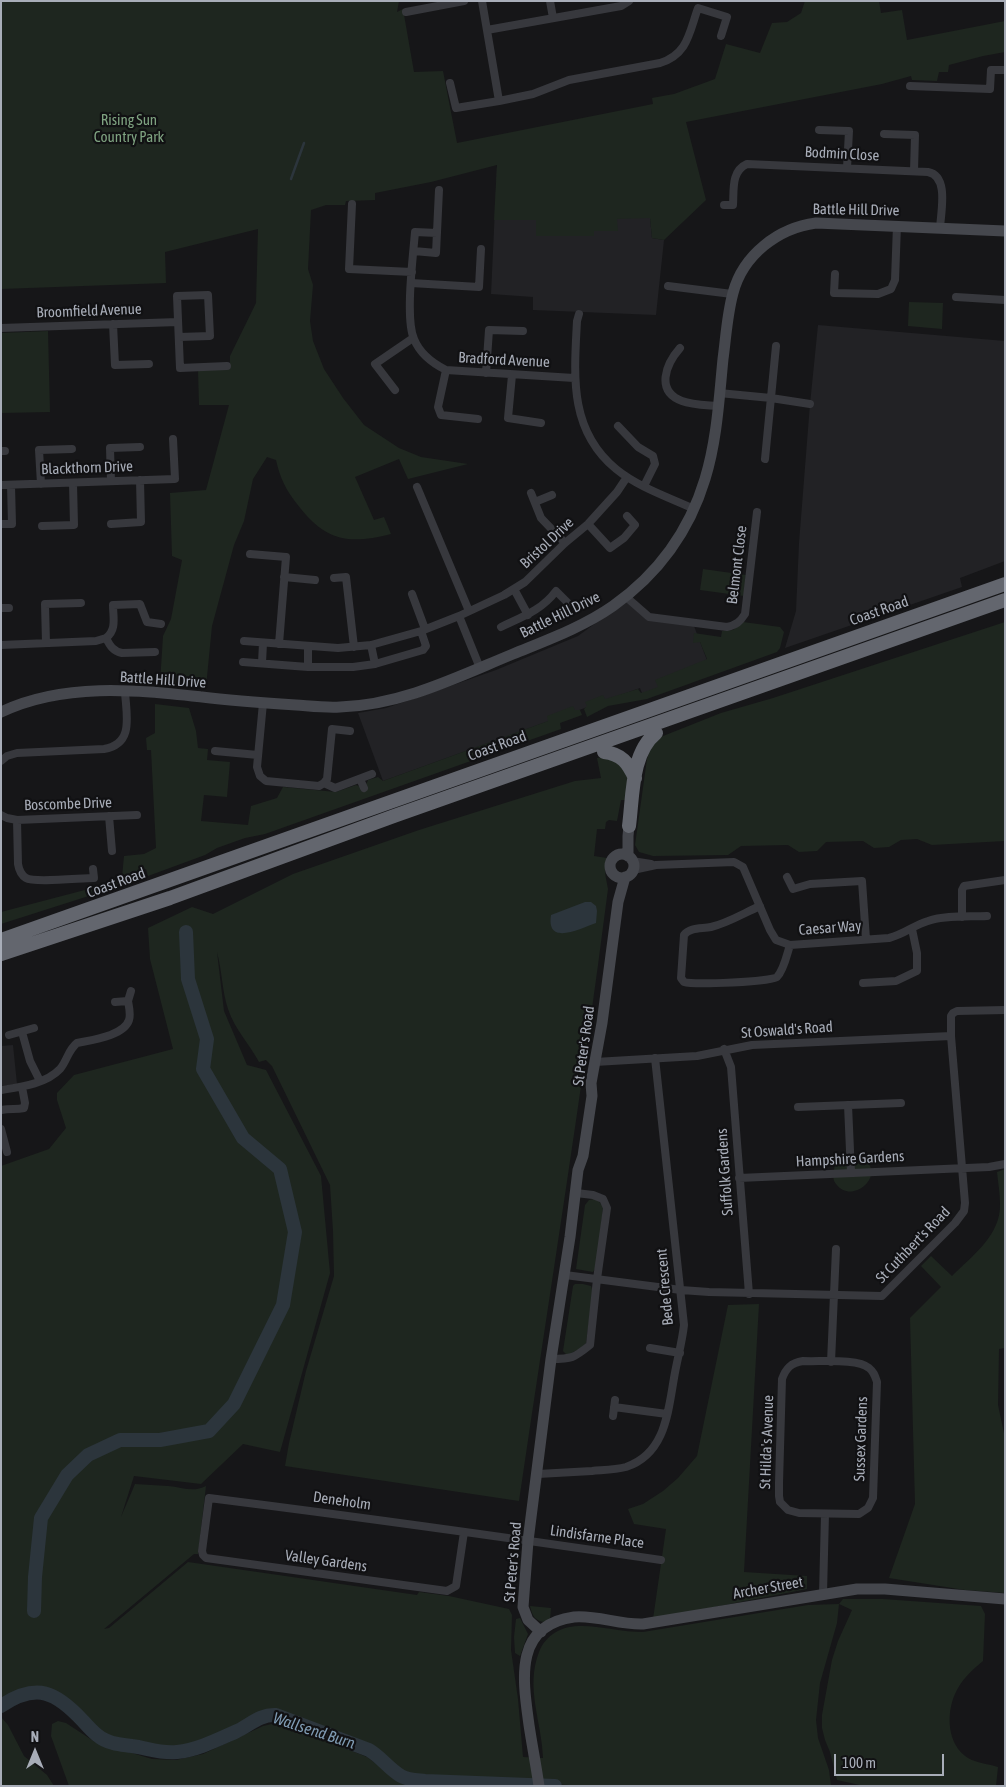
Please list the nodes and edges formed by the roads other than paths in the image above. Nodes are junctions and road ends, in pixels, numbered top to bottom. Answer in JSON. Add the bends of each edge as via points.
{"nodes":[{"id":1,"x":464,"y":1,"type":"edge"},
{"id":2,"x":482,"y":1,"type":"edge"},
{"id":3,"x":550,"y":1,"type":"edge"},
{"id":4,"x":629,"y":1,"type":"edge"},
{"id":5,"x":406,"y":12,"type":"dead end"},
{"id":6,"x":553,"y":18,"type":"junction"},
{"id":7,"x":487,"y":30,"type":"junction"},
{"id":8,"x":720,"y":36,"type":"dead end"},
{"id":9,"x":1005,"y":70,"type":"edge"},
{"id":10,"x":450,"y":83,"type":"dead end"},
{"id":11,"x":910,"y":86,"type":"dead end"},
{"id":12,"x":499,"y":100,"type":"junction"},
{"id":13,"x":819,"y":130,"type":"dead end"},
{"id":14,"x":884,"y":134,"type":"dead end"},
{"id":15,"x":848,"y":168,"type":"junction"},
{"id":16,"x":914,"y":171,"type":"junction"},
{"id":17,"x":439,"y":190,"type":"dead end"},
{"id":18,"x":352,"y":204,"type":"dead end"},
{"id":19,"x":724,"y":204,"type":"dead end"},
{"id":20,"x":897,"y":226,"type":"junction"},
{"id":21,"x":940,"y":228,"type":"junction"},
{"id":22,"x":437,"y":232,"type":"junction"},
{"id":23,"x":1005,"y":232,"type":"edge"},
{"id":24,"x":481,"y":249,"type":"dead end"},
{"id":25,"x":414,"y":252,"type":"junction"},
{"id":26,"x":412,"y":272,"type":"junction"},
{"id":27,"x":835,"y":274,"type":"dead end"},
{"id":28,"x":411,"y":283,"type":"junction"},
{"id":29,"x":668,"y":286,"type":"dead end"},
{"id":30,"x":732,"y":294,"type":"junction"},
{"id":31,"x":956,"y":297,"type":"dead end"},
{"id":32,"x":1005,"y":300,"type":"edge"},
{"id":33,"x":579,"y":314,"type":"dead end"},
{"id":34,"x":178,"y":322,"type":"junction"},
{"id":35,"x":113,"y":324,"type":"junction"},
{"id":36,"x":1,"y":328,"type":"edge"},
{"id":37,"x":523,"y":331,"type":"dead end"},
{"id":38,"x":179,"y":337,"type":"junction"},
{"id":39,"x":413,"y":338,"type":"junction"},
{"id":40,"x":776,"y":346,"type":"dead end"},
{"id":41,"x":680,"y":348,"type":"dead end"},
{"id":42,"x":150,"y":364,"type":"dead end"},
{"id":43,"x":227,"y":366,"type":"dead end"},
{"id":44,"x":446,"y":370,"type":"junction"},
{"id":45,"x":486,"y":373,"type":"junction"},
{"id":46,"x":512,"y":375,"type":"junction"},
{"id":47,"x":574,"y":378,"type":"junction"},
{"id":48,"x":395,"y":390,"type":"dead end"},
{"id":49,"x":720,"y":393,"type":"junction"},
{"id":50,"x":771,"y":398,"type":"junction"},
{"id":51,"x":810,"y":404,"type":"dead end"},
{"id":52,"x":718,"y":406,"type":"junction"},
{"id":53,"x":478,"y":419,"type":"dead end"},
{"id":54,"x":541,"y":423,"type":"dead end"},
{"id":55,"x":618,"y":426,"type":"dead end"},
{"id":56,"x":173,"y":439,"type":"dead end"},
{"id":57,"x":140,"y":447,"type":"dead end"},
{"id":58,"x":72,"y":449,"type":"dead end"},
{"id":59,"x":765,"y":459,"type":"dead end"},
{"id":60,"x":627,"y":477,"type":"junction"},
{"id":61,"x":140,"y":480,"type":"junction"},
{"id":62,"x":111,"y":481,"type":"junction"},
{"id":63,"x":73,"y":482,"type":"junction"},
{"id":64,"x":40,"y":484,"type":"junction"},
{"id":65,"x":1,"y":485,"type":"edge"},
{"id":66,"x":11,"y":485,"type":"junction"},
{"id":67,"x":644,"y":486,"type":"junction"},
{"id":68,"x":417,"y":487,"type":"dead end"},
{"id":69,"x":531,"y":493,"type":"dead end"},
{"id":70,"x":552,"y":495,"type":"dead end"},
{"id":71,"x":534,"y":502,"type":"junction"},
{"id":72,"x":694,"y":510,"type":"junction"},
{"id":73,"x":757,"y":512,"type":"dead end"},
{"id":74,"x":627,"y":516,"type":"dead end"},
{"id":75,"x":1,"y":524,"type":"edge"},
{"id":76,"x":112,"y":524,"type":"dead end"},
{"id":77,"x":588,"y":524,"type":"junction"},
{"id":78,"x":42,"y":526,"type":"dead end"},
{"id":79,"x":565,"y":543,"type":"junction"},
{"id":80,"x":250,"y":554,"type":"dead end"},
{"id":81,"x":284,"y":577,"type":"junction"},
{"id":82,"x":334,"y":578,"type":"dead end"},
{"id":83,"x":315,"y":580,"type":"dead end"},
{"id":84,"x":1005,"y":580,"type":"edge"},
{"id":85,"x":1005,"y":584,"type":"edge"},
{"id":86,"x":514,"y":590,"type":"junction"},
{"id":87,"x":412,"y":594,"type":"dead end"},
{"id":88,"x":625,"y":596,"type":"junction"},
{"id":89,"x":1005,"y":602,"type":"edge"},
{"id":90,"x":81,"y":603,"type":"dead end"},
{"id":91,"x":568,"y":603,"type":"dead end"},
{"id":92,"x":948,"y":604,"type":"junction"},
{"id":93,"x":469,"y":611,"type":"junction"},
{"id":94,"x":528,"y":615,"type":"junction"},
{"id":95,"x":459,"y":616,"type":"junction"},
{"id":96,"x":161,"y":624,"type":"dead end"},
{"id":97,"x":501,"y":626,"type":"dead end"},
{"id":98,"x":423,"y":630,"type":"junction"},
{"id":99,"x":106,"y":638,"type":"junction"},
{"id":100,"x":244,"y":641,"type":"dead end"},
{"id":101,"x":46,"y":643,"type":"junction"},
{"id":102,"x":263,"y":643,"type":"junction"},
{"id":103,"x":279,"y":644,"type":"junction"},
{"id":104,"x":1,"y":645,"type":"edge"},
{"id":105,"x":371,"y":645,"type":"junction"},
{"id":106,"x":308,"y":646,"type":"junction"},
{"id":107,"x":354,"y":647,"type":"junction"},
{"id":108,"x":874,"y":647,"type":"junction"},
{"id":109,"x":155,"y":652,"type":"dead end"},
{"id":110,"x":242,"y":662,"type":"dead end"},
{"id":111,"x":262,"y":663,"type":"junction"},
{"id":112,"x":375,"y":664,"type":"junction"},
{"id":113,"x":308,"y":667,"type":"junction"},
{"id":114,"x":480,"y":668,"type":"junction"},
{"id":115,"x":125,"y":691,"type":"junction"},
{"id":116,"x":263,"y":703,"type":"junction"},
{"id":117,"x":1,"y":712,"type":"edge"},
{"id":118,"x":350,"y":731,"type":"dead end"},
{"id":119,"x":656,"y":733,"type":"junction"},
{"id":120,"x":215,"y":751,"type":"dead end"},
{"id":121,"x":604,"y":752,"type":"junction"},
{"id":122,"x":258,"y":755,"type":"junction"},
{"id":123,"x":1,"y":761,"type":"edge"},
{"id":124,"x":372,"y":774,"type":"dead end"},
{"id":125,"x":635,"y":778,"type":"junction"},
{"id":126,"x":360,"y":779,"type":"junction"},
{"id":127,"x":324,"y":783,"type":"junction"},
{"id":128,"x":364,"y":788,"type":"dead end"},
{"id":129,"x":1,"y":815,"type":"edge"},
{"id":130,"x":137,"y":815,"type":"dead end"},
{"id":131,"x":109,"y":816,"type":"junction"},
{"id":132,"x":394,"y":816,"type":"junction"},
{"id":133,"x":17,"y":820,"type":"junction"},
{"id":134,"x":628,"y":831,"type":"joint"},
{"id":135,"x":112,"y":851,"type":"dead end"},
{"id":136,"x":626,"y":866,"type":"junction"},
{"id":137,"x":93,"y":869,"type":"dead end"},
{"id":138,"x":788,"y":876,"type":"dead end"},
{"id":139,"x":1005,"y":880,"type":"edge"},
{"id":140,"x":170,"y":898,"type":"junction"},
{"id":141,"x":760,"y":906,"type":"junction"},
{"id":142,"x":96,"y":907,"type":"junction"},
{"id":143,"x":987,"y":916,"type":"dead end"},
{"id":144,"x":962,"y":917,"type":"junction"},
{"id":145,"x":912,"y":929,"type":"junction"},
{"id":146,"x":1,"y":934,"type":"edge"},
{"id":147,"x":866,"y":939,"type":"junction"},
{"id":148,"x":1,"y":940,"type":"edge"},
{"id":149,"x":790,"y":944,"type":"junction"},
{"id":150,"x":1,"y":954,"type":"edge"},
{"id":151,"x":1,"y":963,"type":"edge"},
{"id":152,"x":863,"y":984,"type":"dead end"},
{"id":153,"x":130,"y":991,"type":"dead end"},
{"id":154,"x":128,"y":1001,"type":"junction"},
{"id":155,"x":115,"y":1002,"type":"dead end"},
{"id":156,"x":1005,"y":1010,"type":"edge"},
{"id":157,"x":34,"y":1028,"type":"dead end"},
{"id":158,"x":22,"y":1032,"type":"junction"},
{"id":159,"x":9,"y":1035,"type":"dead end"},
{"id":160,"x":951,"y":1036,"type":"junction"},
{"id":161,"x":724,"y":1049,"type":"junction"},
{"id":162,"x":655,"y":1058,"type":"junction"},
{"id":163,"x":595,"y":1062,"type":"junction"},
{"id":164,"x":40,"y":1081,"type":"junction"},
{"id":165,"x":22,"y":1087,"type":"junction"},
{"id":166,"x":1,"y":1090,"type":"edge"},
{"id":167,"x":901,"y":1103,"type":"dead end"},
{"id":168,"x":848,"y":1105,"type":"junction"},
{"id":169,"x":798,"y":1107,"type":"dead end"},
{"id":170,"x":1,"y":1110,"type":"edge"},
{"id":171,"x":1,"y":1129,"type":"edge"},
{"id":172,"x":7,"y":1152,"type":"dead end"},
{"id":173,"x":1005,"y":1164,"type":"edge"},
{"id":174,"x":962,"y":1168,"type":"junction"},
{"id":175,"x":850,"y":1173,"type":"junction"},
{"id":176,"x":739,"y":1178,"type":"junction"},
{"id":177,"x":576,"y":1193,"type":"junction"},
{"id":178,"x":836,"y":1249,"type":"dead end"},
{"id":179,"x":565,"y":1275,"type":"junction"},
{"id":180,"x":597,"y":1279,"type":"junction"},
{"id":181,"x":681,"y":1290,"type":"junction"},
{"id":182,"x":749,"y":1294,"type":"junction"},
{"id":183,"x":834,"y":1296,"type":"junction"},
{"id":184,"x":650,"y":1348,"type":"dead end"},
{"id":185,"x":680,"y":1353,"type":"junction"},
{"id":186,"x":552,"y":1359,"type":"junction"},
{"id":187,"x":831,"y":1362,"type":"junction"},
{"id":188,"x":668,"y":1414,"type":"junction"},
{"id":189,"x":613,"y":1416,"type":"dead end"},
{"id":190,"x":538,"y":1474,"type":"junction"},
{"id":191,"x":825,"y":1514,"type":"junction"},
{"id":192,"x":464,"y":1532,"type":"junction"},
{"id":193,"x":528,"y":1541,"type":"junction"},
{"id":194,"x":203,"y":1555,"type":"joint"},
{"id":195,"x":661,"y":1560,"type":"dead end"},
{"id":196,"x":823,"y":1594,"type":"junction"},
{"id":197,"x":1005,"y":1599,"type":"edge"},
{"id":198,"x":541,"y":1632,"type":"junction"},
{"id":199,"x":539,"y":1786,"type":"edge"}],
"edges":[{"from":1,"to":5,"type":"street"},
{"from":2,"to":7,"type":"street"},
{"from":3,"to":6,"type":"street"},
{"from":4,"to":6,"type":"street","via":[[621,6]]},
{"from":6,"to":7,"type":"street"},
{"from":7,"to":12,"type":"street"},
{"from":8,"to":12,"type":"street","via":[[727,17],[698,8],[685,46],[673,58],[570,80],[533,94]]},
{"from":9,"to":11,"type":"street","via":[[991,70],[990,89]]},
{"from":10,"to":12,"type":"street","via":[[456,108]]},
{"from":13,"to":15,"type":"street","via":[[849,132]]},
{"from":14,"to":16,"type":"street","via":[[915,136]]},
{"from":15,"to":16,"type":"street","name":"Bodmin Close"},
{"from":15,"to":19,"type":"street","name":"Bodmin Close","via":[[747,164],[735,178],[733,205]]},
{"from":16,"to":21,"type":"street","name":"Bodmin Close","via":[[933,173],[939,179],[942,187]]},
{"from":17,"to":22,"type":"street"},
{"from":18,"to":26,"type":"street","via":[[349,269]]},
{"from":20,"to":21,"type":"street","name":"Battle Hill Drive"},
{"from":20,"to":27,"type":"street","via":[[895,280],[891,289],[878,294],[834,293]]},
{"from":20,"to":30,"type":"street","name":"Battle Hill Drive","via":[[816,223],[787,231],[770,240],[750,259]]},
{"from":21,"to":23,"type":"street","name":"Battle Hill Drive"},
{"from":22,"to":25,"type":"street","via":[[414,232]]},
{"from":22,"to":25,"type":"street","via":[[436,253]]},
{"from":24,"to":28,"type":"street","via":[[479,287]]},
{"from":25,"to":26,"type":"street"},
{"from":26,"to":28,"type":"street"},
{"from":28,"to":39,"type":"street"},
{"from":29,"to":30,"type":"street"},
{"from":30,"to":49,"type":"street","name":"Battle Hill Drive"},
{"from":31,"to":32,"type":"street"},
{"from":33,"to":47,"type":"street"},
{"from":34,"to":35,"type":"street","name":"Broomfield Avenue"},
{"from":34,"to":38,"type":"street"},
{"from":34,"to":38,"type":"street","via":[[177,296],[208,295],[210,336]]},
{"from":35,"to":36,"type":"street","name":"Broomfield Avenue"},
{"from":35,"to":42,"type":"street","via":[[115,365]]},
{"from":37,"to":45,"type":"street","via":[[490,330]]},
{"from":38,"to":43,"type":"street","via":[[180,368]]},
{"from":39,"to":44,"type":"street","name":"Bradford Avenue","via":[[423,354]]},
{"from":39,"to":48,"type":"street","via":[[375,364]]},
{"from":40,"to":50,"type":"street"},
{"from":41,"to":52,"type":"street","via":[[667,366],[668,389],[683,402]]},
{"from":44,"to":45,"type":"street","name":"Bradford Avenue"},
{"from":44,"to":53,"type":"street","via":[[438,412]]},
{"from":45,"to":46,"type":"street","name":"Bradford Avenue"},
{"from":46,"to":47,"type":"street","name":"Bradford Avenue"},
{"from":46,"to":54,"type":"street","via":[[508,418]]},
{"from":47,"to":60,"type":"street","via":[[577,402],[588,436],[600,454]]},
{"from":49,"to":50,"type":"street"},
{"from":49,"to":52,"type":"street","name":"Battle Hill Drive"},
{"from":50,"to":51,"type":"street"},
{"from":50,"to":59,"type":"street"},
{"from":52,"to":72,"type":"street","name":"Battle Hill Drive","via":[[713,446]]},
{"from":55,"to":67,"type":"street","via":[[638,447],[653,456],[655,464]]},
{"from":56,"to":61,"type":"street","name":"Blackthorn Drive","via":[[174,479]]},
{"from":57,"to":62,"type":"street","via":[[110,448]]},
{"from":58,"to":64,"type":"street","via":[[39,450]]},
{"from":60,"to":67,"type":"street"},
{"from":60,"to":77,"type":"street","name":"Bristol Drive"},
{"from":61,"to":62,"type":"street","name":"Blackthorn Drive"},
{"from":61,"to":76,"type":"street","via":[[141,522]]},
{"from":62,"to":63,"type":"street","name":"Blackthorn Drive"},
{"from":63,"to":64,"type":"street","name":"Blackthorn Drive"},
{"from":63,"to":78,"type":"street","via":[[74,525]]},
{"from":64,"to":66,"type":"street","name":"Blackthorn Drive"},
{"from":65,"to":66,"type":"street","name":"Blackthorn Drive"},
{"from":66,"to":75,"type":"street","via":[[12,524]]},
{"from":67,"to":72,"type":"street"},
{"from":68,"to":93,"type":"street"},
{"from":69,"to":71,"type":"street"},
{"from":70,"to":71,"type":"street"},
{"from":71,"to":79,"type":"street","via":[[541,518]]},
{"from":72,"to":88,"type":"street","name":"Battle Hill Drive","via":[[667,556]]},
{"from":73,"to":88,"type":"street","name":"Belmont Close","via":[[745,614],[734,626],[649,617]]},
{"from":74,"to":77,"type":"street","via":[[635,525],[610,548]]},
{"from":77,"to":79,"type":"street","name":"Bristol Drive"},
{"from":79,"to":86,"type":"street","name":"Bristol Drive"},
{"from":80,"to":81,"type":"street","via":[[286,556]]},
{"from":81,"to":83,"type":"street"},
{"from":81,"to":103,"type":"street"},
{"from":82,"to":107,"type":"street","via":[[346,576]]},
{"from":84,"to":92,"type":"highway"},
{"from":85,"to":92,"type":"highway","name":"Coast Road"},
{"from":86,"to":93,"type":"street","name":"Bristol Drive"},
{"from":86,"to":94,"type":"street"},
{"from":87,"to":98,"type":"street"},
{"from":88,"to":114,"type":"street","name":"Battle Hill Drive","via":[[582,624]]},
{"from":89,"to":108,"type":"highway","name":"Coast Road"},
{"from":90,"to":101,"type":"street","via":[[45,604]]},
{"from":91,"to":94,"type":"street","via":[[556,591],[548,602]]},
{"from":92,"to":142,"type":"highway","name":"Coast Road"},
{"from":93,"to":95,"type":"street","name":"Bristol Drive"},
{"from":94,"to":97,"type":"street"},
{"from":95,"to":98,"type":"street","name":"Bristol Drive"},
{"from":95,"to":114,"type":"street"},
{"from":96,"to":99,"type":"street","via":[[147,622],[140,604],[113,605],[114,628]]},
{"from":98,"to":105,"type":"street","name":"Bristol Drive"},
{"from":98,"to":112,"type":"street","via":[[424,650]]},
{"from":99,"to":101,"type":"street"},
{"from":99,"to":109,"type":"street","via":[[117,652]]},
{"from":100,"to":102,"type":"street","name":"Bristol Drive"},
{"from":101,"to":104,"type":"street"},
{"from":102,"to":103,"type":"street","name":"Bristol Drive"},
{"from":102,"to":111,"type":"street"},
{"from":103,"to":106,"type":"street","name":"Bristol Drive"},
{"from":105,"to":107,"type":"street","name":"Bristol Drive"},
{"from":105,"to":112,"type":"street"},
{"from":106,"to":107,"type":"street","name":"Bristol Drive"},
{"from":106,"to":113,"type":"street"},
{"from":108,"to":119,"type":"highway"},
{"from":108,"to":132,"type":"highway","name":"Coast Road"},
{"from":110,"to":111,"type":"street"},
{"from":111,"to":113,"type":"street"},
{"from":112,"to":113,"type":"street"},
{"from":114,"to":116,"type":"street","name":"Battle Hill Drive","via":[[427,690],[384,702],[339,708]]},
{"from":115,"to":116,"type":"street","name":"Battle Hill Drive"},
{"from":115,"to":117,"type":"street","name":"Battle Hill Drive","via":[[54,694]]},
{"from":115,"to":123,"type":"street","via":[[127,729],[122,740],[114,746],[17,752]]},
{"from":116,"to":122,"type":"street"},
{"from":118,"to":127,"type":"street","via":[[332,729]]},
{"from":119,"to":121,"type":"highway"},
{"from":119,"to":125,"type":"highway","via":[[643,746]]},
{"from":120,"to":122,"type":"street"},
{"from":121,"to":125,"type":"highway","via":[[624,758]]},
{"from":121,"to":132,"type":"highway"},
{"from":122,"to":127,"type":"street","via":[[257,767],[266,781],[319,786]]},
{"from":124,"to":126,"type":"street"},
{"from":125,"to":134,"type":"highway"},
{"from":126,"to":127,"type":"street","via":[[335,788]]},
{"from":126,"to":128,"type":"street"},
{"from":129,"to":133,"type":"street","name":"Boscombe Drive"},
{"from":130,"to":131,"type":"street","name":"Boscombe Drive"},
{"from":131,"to":133,"type":"street","name":"Boscombe Drive"},
{"from":131,"to":135,"type":"street"},
{"from":132,"to":140,"type":"highway","name":"Coast Road"},
{"from":133,"to":137,"type":"street","via":[[19,868],[27,879],[94,878]]},
{"from":134,"to":136,"type":"street","name":"St Peter's Road"},
{"from":136,"to":141,"type":"street","name":"Caesar Way","via":[[734,862],[743,867]]},
{"from":136,"to":163,"type":"street","name":"St Peter's Road"},
{"from":138,"to":147,"type":"street","via":[[793,889],[810,884],[862,881]]},
{"from":139,"to":144,"type":"street","via":[[964,886]]},
{"from":140,"to":150,"type":"highway","name":"Coast Road"},
{"from":140,"to":151,"type":"highway"},
{"from":141,"to":149,"type":"street","name":"Caesar Way","via":[[776,940]]},
{"from":141,"to":149,"type":"street","via":[[712,926],[691,929],[684,935],[681,978],[684,982],[726,984],[772,980],[778,976]]},
{"from":142,"to":146,"type":"highway"},
{"from":142,"to":148,"type":"highway","name":"Coast Road"},
{"from":143,"to":144,"type":"street","name":"Caesar Way"},
{"from":144,"to":145,"type":"street","name":"Caesar Way","via":[[934,919]]},
{"from":145,"to":147,"type":"street","name":"Caesar Way","via":[[889,938]]},
{"from":145,"to":152,"type":"street","via":[[917,971],[896,981]]},
{"from":147,"to":149,"type":"street","name":"Caesar Way"},
{"from":153,"to":154,"type":"street"},
{"from":154,"to":155,"type":"street"},
{"from":154,"to":164,"type":"street","via":[[128,1023],[121,1030],[77,1043],[59,1070]]},
{"from":156,"to":160,"type":"street","name":"St Cuthbert's Road","via":[[953,1013]]},
{"from":157,"to":158,"type":"street"},
{"from":158,"to":159,"type":"street"},
{"from":158,"to":164,"type":"street"},
{"from":160,"to":161,"type":"street","name":"St Oswald's Road","via":[[752,1044]]},
{"from":160,"to":174,"type":"street","name":"St Cuthbert's Road"},
{"from":161,"to":162,"type":"street","name":"St Oswald's Road","via":[[697,1056]]},
{"from":161,"to":176,"type":"street","name":"Suffolk Gardens","via":[[731,1068]]},
{"from":162,"to":163,"type":"street","name":"St Oswald's Road"},
{"from":162,"to":181,"type":"street","name":"Bede Crescent"},
{"from":163,"to":177,"type":"street","name":"St Peter's Road"},
{"from":164,"to":165,"type":"street"},
{"from":165,"to":166,"type":"street"},
{"from":165,"to":170,"type":"street","via":[[24,1108]]},
{"from":167,"to":168,"type":"street"},
{"from":168,"to":169,"type":"street"},
{"from":168,"to":175,"type":"street"},
{"from":171,"to":172,"type":"street"},
{"from":173,"to":174,"type":"street","name":"Hampshire Gardens"},
{"from":174,"to":175,"type":"street","name":"Hampshire Gardens"},
{"from":174,"to":183,"type":"street","name":"St Cuthbert's Road","via":[[964,1212],[895,1285],[882,1296]]},
{"from":175,"to":176,"type":"street","name":"Hampshire Gardens"},
{"from":176,"to":182,"type":"street","name":"Suffolk Gardens"},
{"from":177,"to":179,"type":"street","name":"St Peter's Road"},
{"from":177,"to":180,"type":"street","via":[[603,1199],[607,1208]]},
{"from":178,"to":183,"type":"street"},
{"from":179,"to":180,"type":"street","name":"St Cuthbert's Road"},
{"from":179,"to":186,"type":"street","name":"St Peter's Road"},
{"from":180,"to":181,"type":"street","name":"St Cuthbert's Road"},
{"from":180,"to":186,"type":"street","via":[[590,1344],[569,1359]]},
{"from":181,"to":182,"type":"street","name":"St Cuthbert's Road"},
{"from":181,"to":185,"type":"street","name":"Bede Crescent","via":[[684,1325]]},
{"from":182,"to":183,"type":"street","name":"St Cuthbert's Road"},
{"from":183,"to":187,"type":"street"},
{"from":184,"to":185,"type":"street"},
{"from":185,"to":188,"type":"street","name":"Bede Crescent"},
{"from":186,"to":190,"type":"street","name":"St Peter's Road"},
{"from":187,"to":191,"type":"street","name":"Sussex Gardens","via":[[863,1364],[874,1374],[877,1382],[873,1498],[868,1508],[859,1514]]},
{"from":187,"to":191,"type":"street","name":"St Hilda's Avenue","via":[[797,1362],[790,1365],[782,1379],[779,1496],[784,1506],[793,1512]]},
{"from":188,"to":189,"type":"street","via":[[614,1403]]},
{"from":188,"to":190,"type":"street","name":"Bede Crescent","via":[[654,1448],[635,1463],[611,1470]]},
{"from":190,"to":193,"type":"street","name":"St Peter's Road"},
{"from":191,"to":196,"type":"street"},
{"from":192,"to":193,"type":"street","name":"Deneholm"},
{"from":192,"to":194,"type":"street","name":"Valley Gardens","via":[[456,1586],[448,1591],[206,1558]]},
{"from":192,"to":194,"type":"street","name":"Deneholm","via":[[209,1498]]},
{"from":193,"to":195,"type":"street","name":"Lindisfarne Place"},
{"from":193,"to":198,"type":"street","name":"St Peter's Road","via":[[523,1607],[528,1620]]},
{"from":196,"to":197,"type":"street","name":"Archer Street","via":[[884,1588]]},
{"from":196,"to":198,"type":"street","name":"Archer Street","via":[[643,1624],[572,1618],[552,1624]]},
{"from":198,"to":199,"type":"street","via":[[525,1659],[524,1678]]}]}
